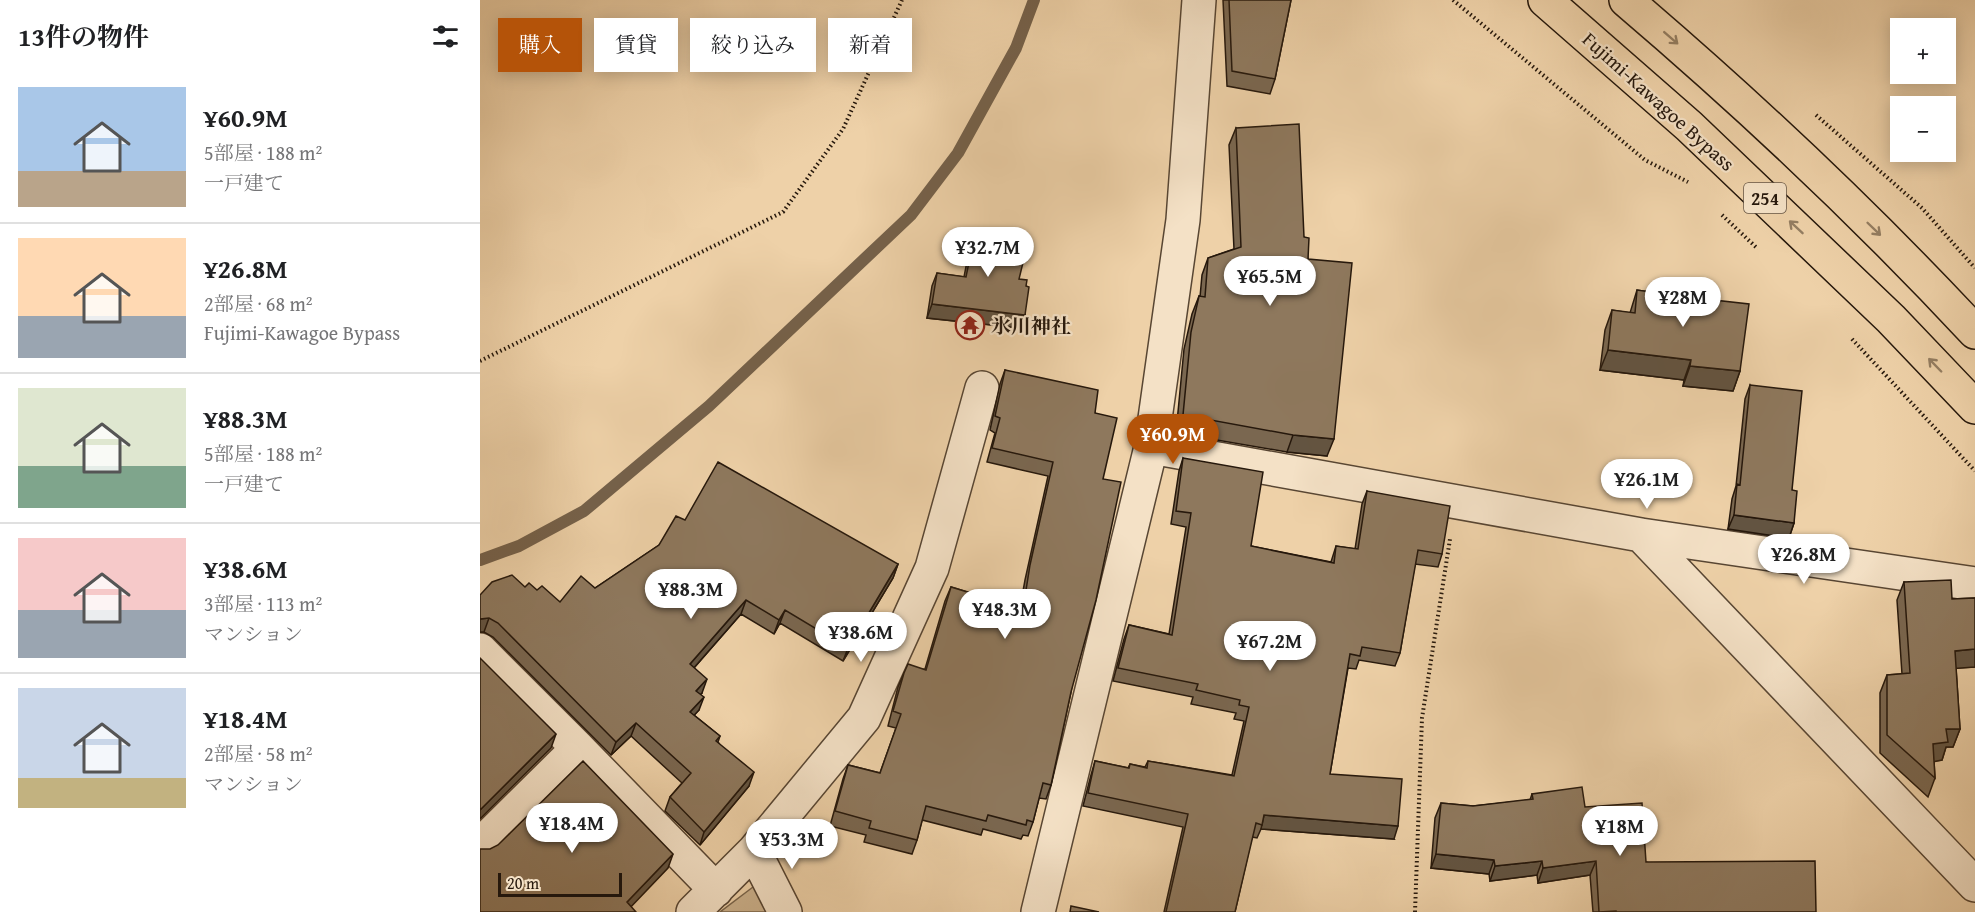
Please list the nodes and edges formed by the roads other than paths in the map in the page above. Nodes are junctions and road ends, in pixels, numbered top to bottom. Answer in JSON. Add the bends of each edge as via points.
{"nodes":[{"id":1,"x":1199,"y":0,"type":"edge"},
{"id":2,"x":1545,"y":0,"type":"edge"},
{"id":3,"x":1626,"y":0,"type":"edge"},
{"id":4,"x":1975,"y":332,"type":"edge"},
{"id":5,"x":982,"y":388,"type":"dead end"},
{"id":6,"x":1975,"y":407,"type":"edge"},
{"id":7,"x":1151,"y":447,"type":"junction"},
{"id":8,"x":1641,"y":535,"type":"junction"},
{"id":9,"x":1975,"y":584,"type":"edge"},
{"id":10,"x":480,"y":650,"type":"edge"},
{"id":11,"x":578,"y":748,"type":"junction"},
{"id":12,"x":480,"y":845,"type":"edge"},
{"id":13,"x":754,"y":851,"type":"junction"},
{"id":14,"x":1975,"y":885,"type":"edge"},
{"id":15,"x":704,"y":901,"type":"edge"},
{"id":16,"x":785,"y":912,"type":"edge"},
{"id":17,"x":1038,"y":912,"type":"edge"}],
"edges":[{"from":1,"to":7,"type":"street","via":[[1183,220]]},
{"from":6,"to":2,"type":"highway","name":"Fujimi-Kawagoe Bypass","number":"254","one_way":true,"via":[[1883,311],[1689,126]]},
{"from":3,"to":4,"type":"highway","number":"254","one_way":true,"via":[[1811,167]]},
{"from":5,"to":13,"type":"street","via":[[932,568],[864,718]]},
{"from":7,"to":8,"type":"street"},
{"from":7,"to":17,"type":"street"},
{"from":8,"to":9,"type":"street"},
{"from":8,"to":14,"type":"street"},
{"from":10,"to":11,"type":"street"},
{"from":11,"to":12,"type":"street"},
{"from":11,"to":15,"type":"street"},
{"from":13,"to":15,"type":"street"},
{"from":13,"to":16,"type":"street"}]}
